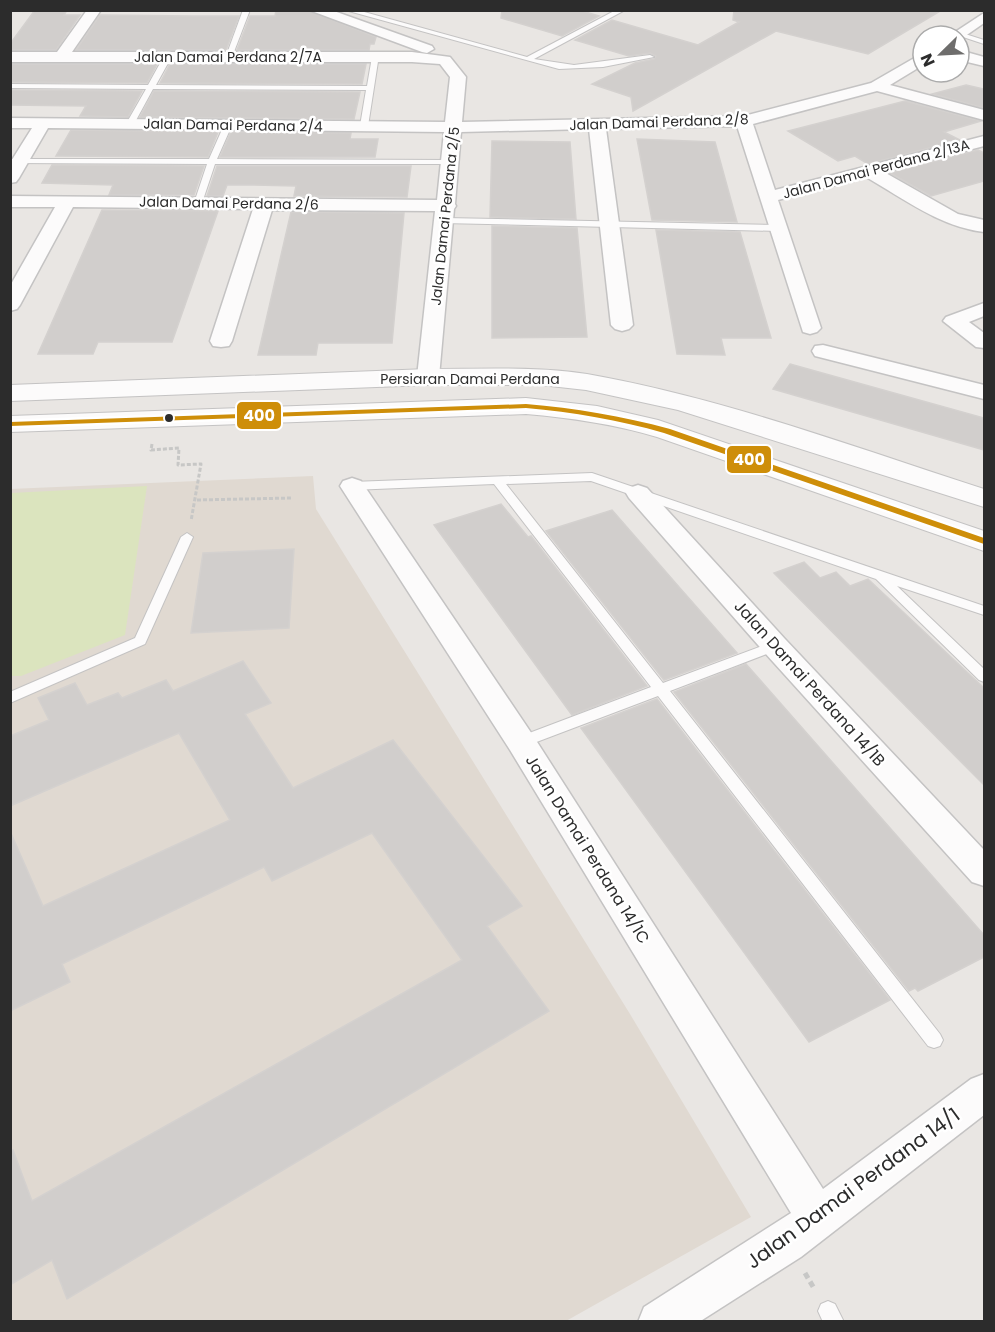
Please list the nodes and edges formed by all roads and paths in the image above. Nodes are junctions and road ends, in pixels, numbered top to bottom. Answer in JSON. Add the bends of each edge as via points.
{"nodes":[{"id":1,"x":94,"y":10,"type":"edge"},
{"id":2,"x":247,"y":10,"type":"edge"},
{"id":3,"x":316,"y":10,"type":"edge"},
{"id":4,"x":348,"y":10,"type":"edge"},
{"id":5,"x":622,"y":10,"type":"edge"},
{"id":6,"x":984,"y":17,"type":"edge"},
{"id":7,"x":971,"y":26,"type":"edge"},
{"id":8,"x":10,"y":57,"type":"edge"},
{"id":9,"x":62,"y":57,"type":"junction"},
{"id":10,"x":168,"y":57,"type":"junction"},
{"id":11,"x":228,"y":57,"type":"junction"},
{"id":12,"x":376,"y":57,"type":"junction"},
{"id":13,"x":650,"y":57,"type":"dead end"},
{"id":14,"x":438,"y":59,"type":"junction"},
{"id":15,"x":528,"y":59,"type":"junction"},
{"id":16,"x":911,"y":65,"type":"edge"},
{"id":17,"x":10,"y":86,"type":"edge"},
{"id":18,"x":877,"y":86,"type":"junction"},
{"id":19,"x":152,"y":87,"type":"junction"},
{"id":20,"x":370,"y":88,"type":"junction"},
{"id":21,"x":984,"y":116,"type":"edge"},
{"id":22,"x":744,"y":121,"type":"junction"},
{"id":23,"x":10,"y":123,"type":"edge"},
{"id":24,"x":43,"y":123,"type":"junction"},
{"id":25,"x":130,"y":124,"type":"junction"},
{"id":26,"x":228,"y":125,"type":"junction"},
{"id":27,"x":364,"y":126,"type":"junction"},
{"id":28,"x":597,"y":126,"type":"junction"},
{"id":29,"x":454,"y":127,"type":"junction"},
{"id":30,"x":984,"y":141,"type":"edge"},
{"id":31,"x":16,"y":161,"type":"edge"},
{"id":32,"x":212,"y":162,"type":"junction"},
{"id":33,"x":451,"y":162,"type":"junction"},
{"id":34,"x":869,"y":171,"type":"junction"},
{"id":35,"x":10,"y":178,"type":"edge"},
{"id":36,"x":768,"y":197,"type":"junction"},
{"id":37,"x":10,"y":201,"type":"edge"},
{"id":38,"x":67,"y":202,"type":"junction"},
{"id":39,"x":198,"y":203,"type":"junction"},
{"id":40,"x":264,"y":204,"type":"junction"},
{"id":41,"x":446,"y":213,"type":"junction"},
{"id":42,"x":610,"y":224,"type":"junction"},
{"id":43,"x":984,"y":226,"type":"edge"},
{"id":44,"x":778,"y":228,"type":"junction"},
{"id":45,"x":10,"y":305,"type":"edge"},
{"id":46,"x":984,"y":309,"type":"edge"},
{"id":47,"x":622,"y":325,"type":"dead end"},
{"id":48,"x":810,"y":328,"type":"dead end"},
{"id":49,"x":221,"y":340,"type":"dead end"},
{"id":50,"x":984,"y":342,"type":"edge"},
{"id":51,"x":823,"y":351,"type":"dead end"},
{"id":52,"x":428,"y":376,"type":"junction"},
{"id":53,"x":984,"y":392,"type":"edge"},
{"id":54,"x":10,"y":393,"type":"edge"},
{"id":55,"x":734,"y":418,"type":"junction"},
{"id":56,"x":10,"y":424,"type":"edge"},
{"id":57,"x":698,"y":442,"type":"junction"},
{"id":58,"x":151,"y":450,"type":"dead end"},
{"id":59,"x":497,"y":480,"type":"junction"},
{"id":60,"x":352,"y":486,"type":"joint"},
{"id":61,"x":638,"y":493,"type":"junction"},
{"id":62,"x":292,"y":498,"type":"dead end"},
{"id":63,"x":984,"y":498,"type":"edge"},
{"id":64,"x":187,"y":537,"type":"dead end"},
{"id":65,"x":984,"y":541,"type":"edge"},
{"id":66,"x":878,"y":574,"type":"junction"},
{"id":67,"x":984,"y":611,"type":"edge"},
{"id":68,"x":775,"y":646,"type":"junction"},
{"id":69,"x":984,"y":677,"type":"edge"},
{"id":70,"x":661,"y":690,"type":"junction"},
{"id":71,"x":10,"y":698,"type":"edge"},
{"id":72,"x":521,"y":742,"type":"junction"},
{"id":73,"x":984,"y":872,"type":"edge"},
{"id":74,"x":934,"y":1040,"type":"dead end"},
{"id":75,"x":984,"y":1092,"type":"edge"},
{"id":76,"x":817,"y":1217,"type":"junction"},
{"id":77,"x":659,"y":1322,"type":"edge"}],
"edges":[{"from":1,"to":9,"type":"street"},
{"from":2,"to":11,"type":"lane"},
{"from":3,"to":14,"type":"street","via":[[431,50]]},
{"from":4,"to":15,"type":"lane"},
{"from":5,"to":15,"type":"lane"},
{"from":6,"to":7,"type":"street"},
{"from":8,"to":9,"type":"street","name":"Jalan Damai Perdana 2/7A"},
{"from":9,"to":10,"type":"street","name":"Jalan Damai Perdana 2/7A"},
{"from":10,"to":11,"type":"street","name":"Jalan Damai Perdana 2/7A"},
{"from":10,"to":19,"type":"lane"},
{"from":11,"to":12,"type":"street","name":"Jalan Damai Perdana 2/7A"},
{"from":12,"to":14,"type":"street","name":"Jalan Damai Perdana 2/7A"},
{"from":12,"to":20,"type":"lane"},
{"from":13,"to":15,"type":"lane","via":[[564,68]]},
{"from":14,"to":29,"type":"street","name":"Jalan Damai Perdana 2/5","via":[[458,77]]},
{"from":16,"to":18,"type":"street","name":"Jalan Damai Perdana 2/8"},
{"from":17,"to":19,"type":"lane"},
{"from":18,"to":21,"type":"street"},
{"from":18,"to":22,"type":"street","name":"Jalan Damai Perdana 2/8"},
{"from":19,"to":20,"type":"lane"},
{"from":19,"to":25,"type":"lane"},
{"from":20,"to":27,"type":"lane"},
{"from":22,"to":28,"type":"street","name":"Jalan Damai Perdana 2/8"},
{"from":22,"to":36,"type":"street"},
{"from":23,"to":24,"type":"street","name":"Jalan Damai Perdana 2/4"},
{"from":24,"to":25,"type":"street","name":"Jalan Damai Perdana 2/4"},
{"from":24,"to":31,"type":"street"},
{"from":25,"to":26,"type":"street","name":"Jalan Damai Perdana 2/4"},
{"from":26,"to":27,"type":"street","name":"Jalan Damai Perdana 2/4"},
{"from":26,"to":32,"type":"lane"},
{"from":27,"to":29,"type":"street","name":"Jalan Damai Perdana 2/4"},
{"from":28,"to":29,"type":"street","name":"Jalan Damai Perdana 2/8"},
{"from":28,"to":42,"type":"street"},
{"from":29,"to":33,"type":"street","name":"Jalan Damai Perdana 2/5"},
{"from":30,"to":34,"type":"street","name":"Jalan Damai Perdana 2/13A"},
{"from":31,"to":32,"type":"lane"},
{"from":31,"to":35,"type":"street"},
{"from":32,"to":33,"type":"lane"},
{"from":32,"to":39,"type":"lane"},
{"from":33,"to":41,"type":"street","name":"Jalan Damai Perdana 2/5"},
{"from":34,"to":36,"type":"street","name":"Jalan Damai Perdana 2/13A"},
{"from":34,"to":43,"type":"street","via":[[951,218]]},
{"from":36,"to":44,"type":"street"},
{"from":37,"to":38,"type":"street","name":"Jalan Damai Perdana 2/6"},
{"from":38,"to":39,"type":"street","name":"Jalan Damai Perdana 2/6"},
{"from":38,"to":45,"type":"street"},
{"from":39,"to":40,"type":"street","name":"Jalan Damai Perdana 2/6"},
{"from":40,"to":41,"type":"street","name":"Jalan Damai Perdana 2/6"},
{"from":40,"to":49,"type":"street"},
{"from":41,"to":42,"type":"lane"},
{"from":41,"to":52,"type":"street","name":"Jalan Damai Perdana 2/5"},
{"from":42,"to":44,"type":"lane"},
{"from":42,"to":47,"type":"street"},
{"from":44,"to":48,"type":"street"},
{"from":46,"to":50,"type":"street","via":[[953,321]]},
{"from":51,"to":53,"type":"street"},
{"from":52,"to":54,"type":"main road","name":"Persiaran Damai Perdana"},
{"from":52,"to":55,"type":"main road","name":"Persiaran Damai Perdana","via":[[541,377],[586,382]]},
{"from":55,"to":57,"type":"main road","via":[[743,430],[743,438],[735,444]]},
{"from":55,"to":63,"type":"main road","name":"Persiaran Damai Perdana"},
{"from":56,"to":57,"type":"main road","name":"Persiaran Damai Perdana","via":[[526,406],[603,413]]},
{"from":57,"to":65,"type":"main road","name":"Persiaran Damai Perdana"},
{"from":58,"to":62,"type":"path","via":[[179,448],[178,465],[201,464],[196,500]]},
{"from":59,"to":60,"type":"lane"},
{"from":59,"to":61,"type":"lane","via":[[592,477]]},
{"from":59,"to":70,"type":"lane"},
{"from":60,"to":72,"type":"street","name":"Jalan Damai Perdana 14/1C"},
{"from":61,"to":66,"type":"lane"},
{"from":61,"to":68,"type":"street","name":"Jalan Damai Perdana 14/1B"},
{"from":64,"to":71,"type":"lane","via":[[140,640]]},
{"from":66,"to":67,"type":"lane"},
{"from":66,"to":69,"type":"lane"},
{"from":68,"to":70,"type":"lane"},
{"from":68,"to":73,"type":"street","name":"Jalan Damai Perdana 14/1B"},
{"from":70,"to":72,"type":"lane"},
{"from":70,"to":74,"type":"lane"},
{"from":72,"to":76,"type":"street","name":"Jalan Damai Perdana 14/1C"},
{"from":75,"to":76,"type":"street","name":"Jalan Damai Perdana 14/1"},
{"from":76,"to":77,"type":"street","name":"Jalan Damai Perdana 14/1","via":[[786,1242]]}]}
